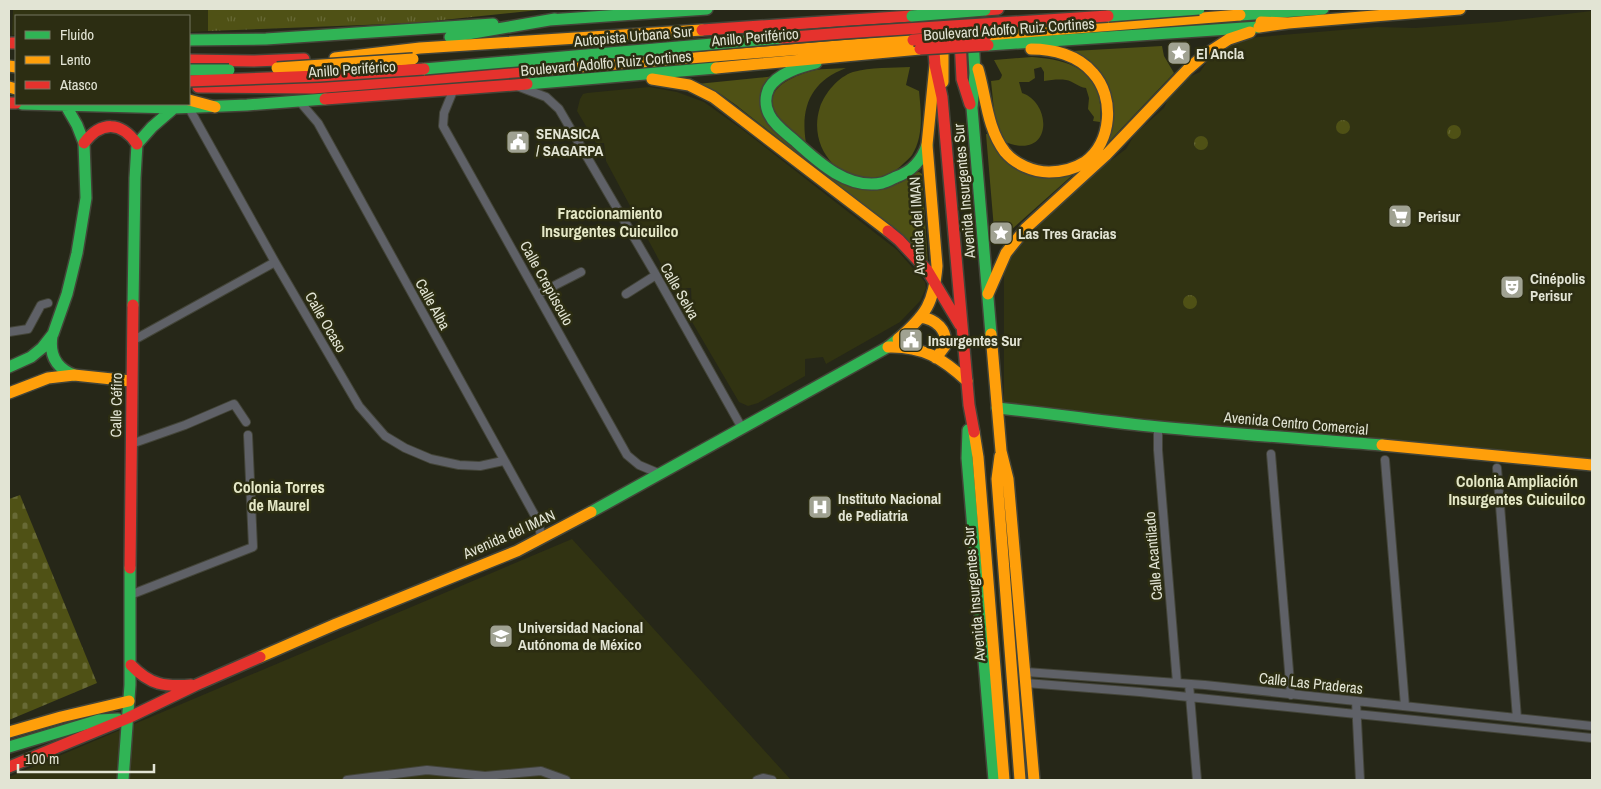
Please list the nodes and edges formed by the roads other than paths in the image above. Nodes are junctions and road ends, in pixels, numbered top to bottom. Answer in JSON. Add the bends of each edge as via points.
{"nodes":[{"id":1,"x":641,"y":9,"type":"edge"},
{"id":2,"x":707,"y":9,"type":"edge"},
{"id":3,"x":930,"y":9,"type":"edge"},
{"id":4,"x":941,"y":9,"type":"edge"},
{"id":5,"x":958,"y":9,"type":"edge"},
{"id":6,"x":970,"y":9,"type":"edge"},
{"id":7,"x":998,"y":9,"type":"edge"},
{"id":8,"x":1103,"y":9,"type":"edge"},
{"id":9,"x":1198,"y":9,"type":"edge"},
{"id":10,"x":1323,"y":9,"type":"edge"},
{"id":11,"x":1460,"y":9,"type":"edge"},
{"id":12,"x":624,"y":16,"type":"junction"},
{"id":13,"x":555,"y":19,"type":"junction"},
{"id":14,"x":1288,"y":24,"type":"junction"},
{"id":15,"x":1127,"y":25,"type":"junction"},
{"id":16,"x":1264,"y":28,"type":"junction"},
{"id":17,"x":190,"y":40,"type":"edge"},
{"id":18,"x":988,"y":42,"type":"junction"},
{"id":19,"x":917,"y":44,"type":"junction"},
{"id":20,"x":834,"y":56,"type":"junction"},
{"id":21,"x":328,"y":58,"type":"junction"},
{"id":22,"x":190,"y":59,"type":"edge"},
{"id":23,"x":976,"y":62,"type":"junction"},
{"id":24,"x":935,"y":65,"type":"junction"},
{"id":25,"x":190,"y":70,"type":"edge"},
{"id":26,"x":635,"y":76,"type":"junction"},
{"id":27,"x":190,"y":81,"type":"edge"},
{"id":28,"x":515,"y":85,"type":"junction"},
{"id":29,"x":190,"y":87,"type":"edge"},
{"id":30,"x":453,"y":91,"type":"junction"},
{"id":31,"x":942,"y":97,"type":"junction"},
{"id":32,"x":300,"y":102,"type":"junction"},
{"id":33,"x":190,"y":104,"type":"edge"},
{"id":34,"x":44,"y":105,"type":"edge"},
{"id":35,"x":185,"y":105,"type":"edge"},
{"id":36,"x":190,"y":105,"type":"edge"},
{"id":37,"x":66,"y":106,"type":"junction"},
{"id":38,"x":174,"y":108,"type":"junction"},
{"id":39,"x":972,"y":108,"type":"junction"},
{"id":40,"x":84,"y":143,"type":"junction"},
{"id":41,"x":137,"y":144,"type":"junction"},
{"id":42,"x":927,"y":145,"type":"junction"},
{"id":43,"x":274,"y":262,"type":"junction"},
{"id":44,"x":581,"y":272,"type":"dead end"},
{"id":45,"x":656,"y":275,"type":"junction"},
{"id":46,"x":936,"y":283,"type":"junction"},
{"id":47,"x":538,"y":294,"type":"junction"},
{"id":48,"x":626,"y":294,"type":"dead end"},
{"id":49,"x":988,"y":296,"type":"junction"},
{"id":50,"x":48,"y":303,"type":"dead end"},
{"id":51,"x":920,"y":317,"type":"junction"},
{"id":52,"x":962,"y":327,"type":"junction"},
{"id":53,"x":9,"y":332,"type":"edge"},
{"id":54,"x":53,"y":334,"type":"junction"},
{"id":55,"x":132,"y":341,"type":"junction"},
{"id":56,"x":888,"y":347,"type":"junction"},
{"id":57,"x":936,"y":358,"type":"junction"},
{"id":58,"x":9,"y":367,"type":"edge"},
{"id":59,"x":74,"y":375,"type":"junction"},
{"id":60,"x":131,"y":381,"type":"junction"},
{"id":61,"x":967,"y":381,"type":"junction"},
{"id":62,"x":9,"y":393,"type":"edge"},
{"id":63,"x":968,"y":406,"type":"junction"},
{"id":64,"x":997,"y":408,"type":"junction"},
{"id":65,"x":246,"y":422,"type":"dead end"},
{"id":66,"x":1158,"y":427,"type":"junction"},
{"id":67,"x":742,"y":428,"type":"junction"},
{"id":68,"x":248,"y":435,"type":"dead end"},
{"id":69,"x":131,"y":444,"type":"junction"},
{"id":70,"x":1001,"y":451,"type":"junction"},
{"id":71,"x":1271,"y":454,"type":"dead end"},
{"id":72,"x":1385,"y":460,"type":"dead end"},
{"id":73,"x":504,"y":461,"type":"junction"},
{"id":74,"x":1592,"y":465,"type":"edge"},
{"id":75,"x":1497,"y":468,"type":"dead end"},
{"id":76,"x":658,"y":473,"type":"junction"},
{"id":77,"x":539,"y":523,"type":"junction"},
{"id":78,"x":554,"y":532,"type":"junction"},
{"id":79,"x":541,"y":539,"type":"junction"},
{"id":80,"x":130,"y":595,"type":"junction"},
{"id":81,"x":130,"y":665,"type":"junction"},
{"id":82,"x":1026,"y":677,"type":"junction"},
{"id":83,"x":1177,"y":683,"type":"junction"},
{"id":84,"x":1189,"y":684,"type":"junction"},
{"id":85,"x":196,"y":685,"type":"junction"},
{"id":86,"x":1291,"y":694,"type":"junction"},
{"id":87,"x":1191,"y":698,"type":"junction"},
{"id":88,"x":129,"y":701,"type":"junction"},
{"id":89,"x":1356,"y":701,"type":"junction"},
{"id":90,"x":1405,"y":706,"type":"junction"},
{"id":91,"x":1356,"y":713,"type":"junction"},
{"id":92,"x":128,"y":718,"type":"junction"},
{"id":93,"x":1517,"y":718,"type":"junction"},
{"id":94,"x":1592,"y":726,"type":"edge"},
{"id":95,"x":9,"y":732,"type":"edge"},
{"id":96,"x":1592,"y":738,"type":"edge"},
{"id":97,"x":9,"y":747,"type":"edge"},
{"id":98,"x":9,"y":767,"type":"edge"},
{"id":99,"x":123,"y":780,"type":"edge"},
{"id":100,"x":347,"y":780,"type":"edge"},
{"id":101,"x":566,"y":780,"type":"edge"},
{"id":102,"x":757,"y":780,"type":"edge"},
{"id":103,"x":772,"y":780,"type":"edge"},
{"id":104,"x":994,"y":780,"type":"edge"},
{"id":105,"x":1004,"y":780,"type":"edge"},
{"id":106,"x":1020,"y":780,"type":"edge"},
{"id":107,"x":1034,"y":780,"type":"edge"},
{"id":108,"x":1197,"y":780,"type":"edge"},
{"id":109,"x":1360,"y":780,"type":"edge"}],
"edges":[{"from":1,"to":12,"type":"main road"},
{"from":2,"to":12,"type":"main road"},
{"from":3,"to":24,"type":"main road","name":"Avenida Insurgentes Sur"},
{"from":4,"to":31,"type":"main road","name":"Avenida Insurgentes Sur"},
{"from":5,"to":39,"type":"main road","name":"Avenida Insurgentes Sur","via":[[962,79]]},
{"from":6,"to":23,"type":"main road","name":"Avenida Insurgentes Sur"},
{"from":7,"to":21,"type":"main road","name":"Anillo Periférico","bridge":true,"via":[[420,48]]},
{"from":8,"to":25,"type":"main road","name":"Autopista Urbana Sur","bridge":true,"via":[[432,58]]},
{"from":9,"to":27,"type":"main road","name":"Autopista Urbana Sur","bridge":true,"via":[[834,34],[443,68]]},
{"from":10,"to":15,"type":"main road","name":"Anillo Periférico"},
{"from":11,"to":14,"type":"main road","name":"Boulevard Adolfo Ruiz Cortines"},
{"from":12,"to":13,"type":"main road"},
{"from":13,"to":17,"type":"main road","via":[[266,39]]},
{"from":13,"to":21,"type":"main road"},
{"from":14,"to":15,"type":"main road","via":[[1236,21]]},
{"from":14,"to":16,"type":"main road","name":"Boulevard Adolfo Ruiz Cortines"},
{"from":15,"to":18,"type":"main road","name":"Anillo Periférico"},
{"from":16,"to":18,"type":"main road","name":"Boulevard Adolfo Ruiz Cortines"},
{"from":16,"to":49,"type":"main road","via":[[1229,39],[1188,69],[1106,156],[1026,228],[1006,253]]},
{"from":18,"to":19,"type":"main road","name":"Anillo Periférico","bridge":true},
{"from":18,"to":23,"type":"main road","via":[[1006,49],[1056,51],[1093,72],[1107,107],[1101,143],[1076,167],[1064,171],[1050,173],[1029,169],[1010,158],[992,125]]},
{"from":19,"to":20,"type":"main road","name":"Boulevard Adolfo Ruiz Cortines"},
{"from":19,"to":29,"type":"main road","name":"Anillo Periférico","via":[[313,88]]},
{"from":20,"to":26,"type":"main road","name":"Boulevard Adolfo Ruiz Cortines"},
{"from":20,"to":42,"type":"main road","via":[[773,83],[766,100],[768,111],[776,123],[836,174],[860,183],[896,179],[922,157]]},
{"from":21,"to":22,"type":"main road","name":"Anillo Periférico"},
{"from":23,"to":39,"type":"main road","name":"Avenida Insurgentes Sur"},
{"from":24,"to":31,"type":"main road","name":"Avenida Insurgentes Sur"},
{"from":24,"to":42,"type":"main road","name":"Avenida del IMAN"},
{"from":26,"to":28,"type":"main road","name":"Boulevard Adolfo Ruiz Cortines"},
{"from":26,"to":46,"type":"main road","via":[[689,86],[713,97],[899,240]]},
{"from":28,"to":30,"type":"main road","name":"Boulevard Adolfo Ruiz Cortines"},
{"from":28,"to":45,"type":"street","name":"Calle Selva","via":[[540,94],[559,109]]},
{"from":30,"to":32,"type":"main road","name":"Boulevard Adolfo Ruiz Cortines"},
{"from":30,"to":47,"type":"street","name":"Calle Crepúsculo","via":[[444,113],[443,126]]},
{"from":31,"to":52,"type":"main road","name":"Avenida Insurgentes Sur"},
{"from":32,"to":33,"type":"main road","name":"Boulevard Adolfo Ruiz Cortines","via":[[215,107]]},
{"from":32,"to":73,"type":"street","name":"Calle Alba","via":[[318,123]]},
{"from":34,"to":37,"type":"main road"},
{"from":35,"to":38,"type":"main road"},
{"from":36,"to":43,"type":"street","name":"Calle Ocaso"},
{"from":37,"to":38,"type":"main road"},
{"from":37,"to":40,"type":"main road"},
{"from":38,"to":41,"type":"main road"},
{"from":39,"to":49,"type":"main road","name":"Avenida Insurgentes Sur"},
{"from":40,"to":41,"type":"main road","via":[[97,129],[115,126],[126,130]]},
{"from":40,"to":54,"type":"main road","via":[[86,198],[77,253]]},
{"from":41,"to":55,"type":"main road","name":"Calle Céfiro"},
{"from":42,"to":46,"type":"main road","name":"Avenida del IMAN"},
{"from":43,"to":55,"type":"street"},
{"from":43,"to":73,"type":"street","name":"Calle Ocaso","via":[[359,406],[385,436],[431,459],[459,465],[480,466]]},
{"from":44,"to":47,"type":"street"},
{"from":45,"to":48,"type":"street"},
{"from":45,"to":67,"type":"street","name":"Calle Selva"},
{"from":46,"to":51,"type":"main road","name":"Avenida del IMAN","via":[[932,298]]},
{"from":46,"to":52,"type":"main road"},
{"from":47,"to":76,"type":"street","name":"Calle Crepúsculo","via":[[627,455]]},
{"from":49,"to":64,"type":"main road","name":"Avenida Insurgentes Sur"},
{"from":50,"to":53,"type":"street","via":[[41,305],[28,330]]},
{"from":51,"to":56,"type":"main road","name":"Avenida del IMAN"},
{"from":51,"to":57,"type":"main road","via":[[934,320],[943,329],[946,346]]},
{"from":52,"to":61,"type":"main road","name":"Avenida Insurgentes Sur"},
{"from":54,"to":58,"type":"main road","via":[[31,357]]},
{"from":54,"to":59,"type":"main road","via":[[50,350],[54,360],[64,372]]},
{"from":55,"to":60,"type":"main road","name":"Calle Céfiro"},
{"from":56,"to":57,"type":"main road","via":[[910,348]]},
{"from":56,"to":67,"type":"main road","name":"Avenida del IMAN"},
{"from":57,"to":61,"type":"main road"},
{"from":59,"to":60,"type":"main road"},
{"from":59,"to":62,"type":"main road","via":[[48,378]]},
{"from":60,"to":69,"type":"main road","name":"Calle Céfiro"},
{"from":61,"to":63,"type":"main road","name":"Avenida Insurgentes Sur"},
{"from":63,"to":104,"type":"main road","name":"Avenida Insurgentes Sur","via":[[967,458]]},
{"from":63,"to":105,"type":"main road","name":"Avenida Insurgentes Sur","via":[[978,457]]},
{"from":64,"to":66,"type":"main road","name":"Avenida Centro Comercial"},
{"from":64,"to":70,"type":"main road","name":"Avenida Insurgentes Sur"},
{"from":65,"to":69,"type":"street","via":[[234,404]]},
{"from":66,"to":74,"type":"main road","name":"Avenida Centro Comercial"},
{"from":66,"to":83,"type":"street","name":"Calle Acantilado"},
{"from":67,"to":76,"type":"main road","name":"Avenida del IMAN"},
{"from":68,"to":80,"type":"street","via":[[253,547]]},
{"from":69,"to":80,"type":"main road","name":"Calle Céfiro"},
{"from":70,"to":82,"type":"main road","name":"Avenida Insurgentes Sur","via":[[1008,479]]},
{"from":70,"to":106,"type":"main road","name":"Avenida Insurgentes Sur","via":[[997,479]]},
{"from":71,"to":86,"type":"street"},
{"from":72,"to":90,"type":"street"},
{"from":73,"to":77,"type":"street","name":"Calle Alba"},
{"from":75,"to":93,"type":"street"},
{"from":76,"to":78,"type":"main road","name":"Avenida del IMAN"},
{"from":77,"to":78,"type":"street","name":"Calle Alba"},
{"from":77,"to":79,"type":"street","name":"Calle Alba"},
{"from":78,"to":79,"type":"main road","name":"Avenida del IMAN"},
{"from":79,"to":85,"type":"main road","name":"Avenida del IMAN"},
{"from":80,"to":81,"type":"main road","name":"Calle Céfiro"},
{"from":81,"to":85,"type":"main road","via":[[138,674],[156,684]]},
{"from":81,"to":88,"type":"main road","name":"Calle Céfiro"},
{"from":82,"to":83,"type":"street","name":"Calle Las Praderas"},
{"from":82,"to":87,"type":"street","name":"Calle Las Praderas"},
{"from":82,"to":107,"type":"main road","name":"Avenida Insurgentes Sur"},
{"from":83,"to":84,"type":"street","name":"Calle Las Praderas"},
{"from":84,"to":86,"type":"street","name":"Calle Las Praderas"},
{"from":84,"to":87,"type":"street"},
{"from":85,"to":92,"type":"main road","name":"Avenida del IMAN"},
{"from":86,"to":89,"type":"street","name":"Calle Las Praderas"},
{"from":87,"to":91,"type":"street","name":"Calle Las Praderas"},
{"from":87,"to":108,"type":"street"},
{"from":88,"to":92,"type":"main road","name":"Calle Céfiro"},
{"from":88,"to":95,"type":"main road"},
{"from":89,"to":90,"type":"street","name":"Calle Las Praderas"},
{"from":89,"to":91,"type":"street"},
{"from":90,"to":93,"type":"street","name":"Calle Las Praderas"},
{"from":91,"to":96,"type":"street","name":"Calle Las Praderas"},
{"from":91,"to":109,"type":"street"},
{"from":92,"to":97,"type":"main road","name":"Avenida del IMAN","via":[[99,720]]},
{"from":92,"to":98,"type":"main road","name":"Avenida del IMAN"},
{"from":92,"to":99,"type":"main road","name":"Calle Céfiro"},
{"from":93,"to":94,"type":"street","name":"Calle Las Praderas"},
{"from":100,"to":101,"type":"street","via":[[427,770],[485,776],[541,771]]},
{"from":102,"to":103,"type":"street"}]}
